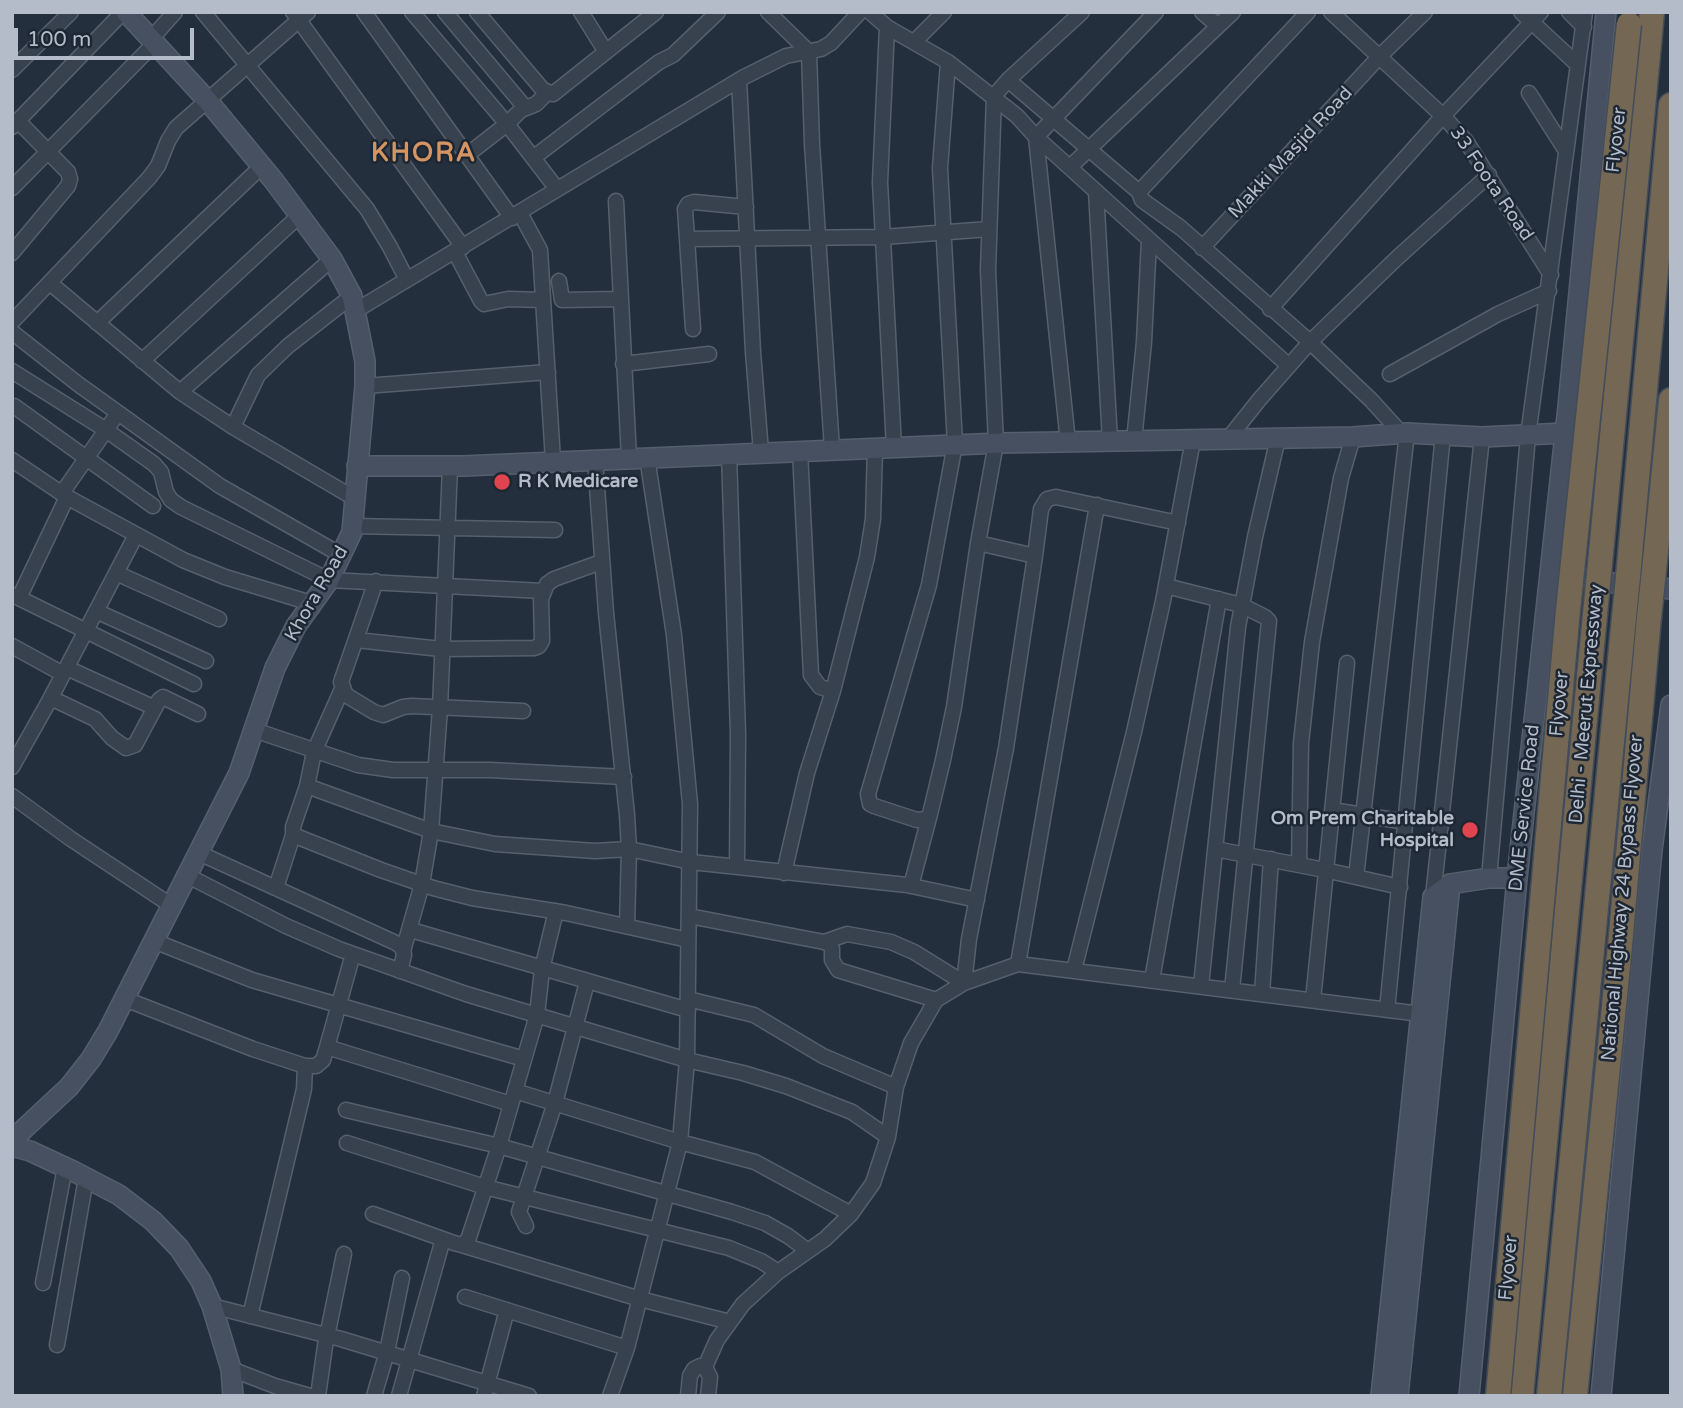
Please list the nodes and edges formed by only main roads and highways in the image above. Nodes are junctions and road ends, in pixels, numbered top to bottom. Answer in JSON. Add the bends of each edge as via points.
{"nodes":[{"id":1,"x":1652,"y":12,"type":"edge"},
{"id":2,"x":1629,"y":18,"type":"edge"},
{"id":3,"x":1671,"y":105,"type":"edge"},
{"id":4,"x":1671,"y":400,"type":"edge"},
{"id":5,"x":1662,"y":585,"type":"edge"},
{"id":6,"x":1497,"y":1396,"type":"edge"},
{"id":7,"x":1521,"y":1396,"type":"edge"},
{"id":8,"x":1549,"y":1396,"type":"edge"},
{"id":9,"x":1575,"y":1396,"type":"edge"}],
"edges":[{"from":1,"to":7,"type":"highway","name":"Delhi - Meerut Expressway","bridge":true},
{"from":2,"to":6,"type":"highway","name":"Flyover","bridge":true,"via":[[1568,610]]},
{"from":3,"to":8,"type":"highway","name":"Delhi - Meerut Expressway","bridge":true},
{"from":4,"to":5,"type":"highway","name":"National Highway 24 Bypass Flyover"},
{"from":5,"to":9,"type":"highway","name":"National Highway 24 Bypass Flyover","bridge":true}]}
